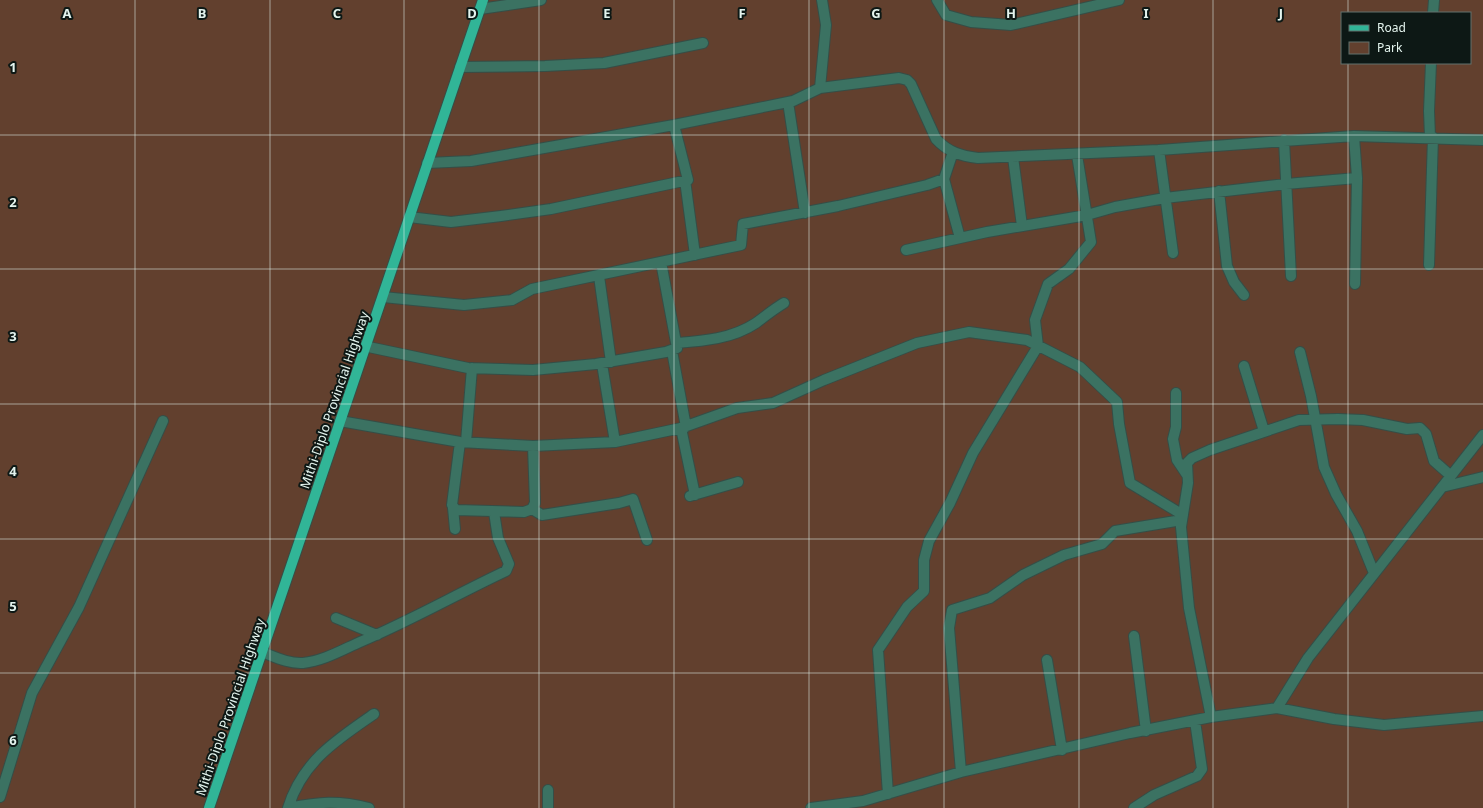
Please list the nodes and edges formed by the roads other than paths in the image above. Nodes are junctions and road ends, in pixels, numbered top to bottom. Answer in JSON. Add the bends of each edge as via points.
{"nodes":[{"id":1,"x":541,"y":0,"type":"edge"},
{"id":2,"x":822,"y":0,"type":"edge"},
{"id":3,"x":937,"y":0,"type":"edge"},
{"id":4,"x":1119,"y":0,"type":"edge"},
{"id":5,"x":1434,"y":0,"type":"edge"},
{"id":6,"x":481,"y":5,"type":"edge"},
{"id":7,"x":1433,"y":12,"type":"edge"},
{"id":8,"x":704,"y":44,"type":"dead end"},
{"id":9,"x":1431,"y":64,"type":"edge"},
{"id":10,"x":460,"y":67,"type":"junction"},
{"id":11,"x":820,"y":88,"type":"junction"},
{"id":12,"x":788,"y":102,"type":"junction"},
{"id":13,"x":674,"y":125,"type":"junction"},
{"id":14,"x":1354,"y":136,"type":"junction"},
{"id":15,"x":1431,"y":137,"type":"junction"},
{"id":16,"x":1284,"y":140,"type":"junction"},
{"id":17,"x":1483,"y":140,"type":"edge"},
{"id":18,"x":1159,"y":150,"type":"junction"},
{"id":19,"x":953,"y":152,"type":"junction"},
{"id":20,"x":1077,"y":154,"type":"junction"},
{"id":21,"x":1013,"y":157,"type":"junction"},
{"id":22,"x":427,"y":163,"type":"junction"},
{"id":23,"x":1357,"y":178,"type":"junction"},
{"id":24,"x":944,"y":179,"type":"junction"},
{"id":25,"x":685,"y":180,"type":"junction"},
{"id":26,"x":1286,"y":184,"type":"junction"},
{"id":27,"x":1219,"y":191,"type":"junction"},
{"id":28,"x":1165,"y":198,"type":"junction"},
{"id":29,"x":805,"y":212,"type":"junction"},
{"id":30,"x":1087,"y":215,"type":"junction"},
{"id":31,"x":409,"y":217,"type":"junction"},
{"id":32,"x":1022,"y":226,"type":"junction"},
{"id":33,"x":960,"y":238,"type":"junction"},
{"id":34,"x":906,"y":250,"type":"dead end"},
{"id":35,"x":1173,"y":252,"type":"dead end"},
{"id":36,"x":695,"y":255,"type":"junction"},
{"id":37,"x":661,"y":262,"type":"junction"},
{"id":38,"x":1429,"y":266,"type":"dead end"},
{"id":39,"x":599,"y":276,"type":"junction"},
{"id":40,"x":1292,"y":276,"type":"dead end"},
{"id":41,"x":1355,"y":284,"type":"dead end"},
{"id":42,"x":1244,"y":295,"type":"dead end"},
{"id":43,"x":383,"y":297,"type":"junction"},
{"id":44,"x":784,"y":303,"type":"dead end"},
{"id":45,"x":364,"y":346,"type":"junction"},
{"id":46,"x":1038,"y":346,"type":"junction"},
{"id":47,"x":674,"y":347,"type":"junction"},
{"id":48,"x":1300,"y":352,"type":"dead end"},
{"id":49,"x":607,"y":363,"type":"junction"},
{"id":50,"x":1244,"y":366,"type":"dead end"},
{"id":51,"x":472,"y":368,"type":"junction"},
{"id":52,"x":1176,"y":393,"type":"dead end"},
{"id":53,"x":1315,"y":419,"type":"junction"},
{"id":54,"x":162,"y":421,"type":"dead end"},
{"id":55,"x":340,"y":421,"type":"junction"},
{"id":56,"x":684,"y":427,"type":"junction"},
{"id":57,"x":1264,"y":431,"type":"junction"},
{"id":58,"x":1483,"y":435,"type":"edge"},
{"id":59,"x":463,"y":442,"type":"junction"},
{"id":60,"x":615,"y":442,"type":"junction"},
{"id":61,"x":533,"y":446,"type":"junction"},
{"id":62,"x":1188,"y":475,"type":"junction"},
{"id":63,"x":1451,"y":476,"type":"junction"},
{"id":64,"x":1483,"y":477,"type":"edge"},
{"id":65,"x":738,"y":482,"type":"dead end"},
{"id":66,"x":1442,"y":487,"type":"junction"},
{"id":67,"x":453,"y":508,"type":"junction"},
{"id":68,"x":532,"y":509,"type":"junction"},
{"id":69,"x":494,"y":512,"type":"junction"},
{"id":70,"x":1182,"y":518,"type":"junction"},
{"id":71,"x":456,"y":529,"type":"dead end"},
{"id":72,"x":647,"y":540,"type":"dead end"},
{"id":73,"x":1374,"y":573,"type":"junction"},
{"id":74,"x":336,"y":618,"type":"dead end"},
{"id":75,"x":377,"y":635,"type":"junction"},
{"id":76,"x":1134,"y":636,"type":"dead end"},
{"id":77,"x":262,"y":652,"type":"junction"},
{"id":78,"x":1047,"y":660,"type":"dead end"},
{"id":79,"x":1277,"y":708,"type":"junction"},
{"id":80,"x":374,"y":714,"type":"dead end"},
{"id":81,"x":1483,"y":716,"type":"edge"},
{"id":82,"x":1211,"y":718,"type":"junction"},
{"id":83,"x":1195,"y":721,"type":"junction"},
{"id":84,"x":1146,"y":731,"type":"junction"},
{"id":85,"x":1062,"y":750,"type":"junction"},
{"id":86,"x":961,"y":772,"type":"junction"},
{"id":87,"x":548,"y":790,"type":"dead end"},
{"id":88,"x":888,"y":794,"type":"junction"},
{"id":89,"x":0,"y":797,"type":"edge"},
{"id":90,"x":863,"y":805,"type":"edge"},
{"id":91,"x":209,"y":808,"type":"edge"},
{"id":92,"x":288,"y":808,"type":"edge"},
{"id":93,"x":369,"y":808,"type":"edge"},
{"id":94,"x":548,"y":808,"type":"edge"},
{"id":95,"x":811,"y":808,"type":"edge"},
{"id":96,"x":1134,"y":808,"type":"edge"}],
"edges":[{"from":1,"to":6,"type":"street"},
{"from":2,"to":11,"type":"street","via":[[826,25]]},
{"from":3,"to":4,"type":"street","via":[[946,15],[971,22],[1011,25]]},
{"from":5,"to":7,"type":"street"},
{"from":6,"to":10,"type":"main road","name":"Mithi-Diplo Provincial Highway"},
{"from":8,"to":10,"type":"street","via":[[604,62]]},
{"from":9,"to":15,"type":"street"},
{"from":10,"to":22,"type":"main road","name":"Mithi-Diplo Provincial Highway"},
{"from":11,"to":12,"type":"street"},
{"from":11,"to":19,"type":"street","via":[[899,78],[906,80],[911,84],[936,139]]},
{"from":12,"to":13,"type":"street"},
{"from":12,"to":29,"type":"street"},
{"from":13,"to":22,"type":"street","via":[[471,160]]},
{"from":13,"to":25,"type":"street","via":[[688,180]]},
{"from":14,"to":15,"type":"street"},
{"from":14,"to":16,"type":"street"},
{"from":14,"to":23,"type":"street"},
{"from":15,"to":17,"type":"street"},
{"from":15,"to":38,"type":"street"},
{"from":16,"to":18,"type":"street"},
{"from":16,"to":26,"type":"street"},
{"from":18,"to":20,"type":"street"},
{"from":18,"to":28,"type":"street"},
{"from":19,"to":21,"type":"street","via":[[978,158]]},
{"from":19,"to":24,"type":"street"},
{"from":20,"to":21,"type":"street"},
{"from":20,"to":30,"type":"street"},
{"from":21,"to":32,"type":"street"},
{"from":22,"to":31,"type":"main road","name":"Mithi-Diplo Provincial Highway"},
{"from":23,"to":26,"type":"street"},
{"from":23,"to":41,"type":"street"},
{"from":24,"to":29,"type":"street"},
{"from":24,"to":33,"type":"street"},
{"from":25,"to":31,"type":"street","via":[[501,216],[451,222]]},
{"from":25,"to":36,"type":"street"},
{"from":26,"to":27,"type":"street"},
{"from":26,"to":40,"type":"street"},
{"from":27,"to":28,"type":"street"},
{"from":27,"to":42,"type":"street","via":[[1227,266],[1234,282]]},
{"from":28,"to":30,"type":"street"},
{"from":28,"to":35,"type":"street"},
{"from":29,"to":36,"type":"street","via":[[743,224],[741,245]]},
{"from":30,"to":32,"type":"street"},
{"from":30,"to":46,"type":"street","via":[[1091,242],[1069,269],[1048,284],[1035,320]]},
{"from":31,"to":43,"type":"main road","name":"Mithi-Diplo Provincial Highway"},
{"from":32,"to":33,"type":"street"},
{"from":33,"to":34,"type":"street"},
{"from":36,"to":37,"type":"street"},
{"from":37,"to":39,"type":"street"},
{"from":37,"to":47,"type":"street"},
{"from":39,"to":43,"type":"street","via":[[532,289],[512,300],[464,305]]},
{"from":39,"to":49,"type":"street"},
{"from":43,"to":45,"type":"main road","name":"Mithi-Diplo Provincial Highway"},
{"from":44,"to":47,"type":"street","via":[[755,323],[732,334]]},
{"from":45,"to":51,"type":"street"},
{"from":45,"to":55,"type":"main road","name":"Mithi-Diplo Provincial Highway"},
{"from":46,"to":56,"type":"street","via":[[1027,340],[969,332],[917,343],[837,374],[773,403],[737,408]]},
{"from":46,"to":70,"type":"street","via":[[1080,367],[1117,402],[1130,483]]},
{"from":46,"to":88,"type":"street","via":[[972,453],[950,503],[929,541],[924,560],[924,591],[908,607],[878,650]]},
{"from":47,"to":49,"type":"street"},
{"from":47,"to":56,"type":"street"},
{"from":48,"to":53,"type":"street"},
{"from":49,"to":51,"type":"street","via":[[533,370]]},
{"from":49,"to":60,"type":"street"},
{"from":50,"to":57,"type":"street"},
{"from":51,"to":59,"type":"street"},
{"from":52,"to":62,"type":"street","via":[[1176,426],[1173,439],[1177,460]]},
{"from":53,"to":57,"type":"street","via":[[1299,420]]},
{"from":53,"to":63,"type":"street","via":[[1363,420],[1407,429],[1420,428],[1426,434],[1434,461]]},
{"from":53,"to":73,"type":"street","via":[[1324,467]]},
{"from":54,"to":89,"type":"street","via":[[79,607],[32,694]]},
{"from":55,"to":59,"type":"street"},
{"from":55,"to":77,"type":"main road","name":"Mithi-Diplo Provincial Highway"},
{"from":56,"to":60,"type":"street"},
{"from":56,"to":65,"type":"street","via":[[692,496]]},
{"from":57,"to":62,"type":"street","via":[[1192,458],[1187,463]]},
{"from":58,"to":63,"type":"street"},
{"from":59,"to":61,"type":"street"},
{"from":59,"to":67,"type":"street"},
{"from":60,"to":61,"type":"street"},
{"from":61,"to":68,"type":"street","via":[[535,504]]},
{"from":62,"to":70,"type":"street"},
{"from":63,"to":66,"type":"street"},
{"from":64,"to":66,"type":"street"},
{"from":66,"to":73,"type":"street"},
{"from":67,"to":69,"type":"street"},
{"from":67,"to":71,"type":"street"},
{"from":68,"to":69,"type":"street","via":[[524,512]]},
{"from":68,"to":72,"type":"street","via":[[542,515],[633,499]]},
{"from":69,"to":75,"type":"street","via":[[498,538],[510,564],[509,568]]},
{"from":70,"to":82,"type":"street","via":[[1189,608]]},
{"from":70,"to":86,"type":"street","via":[[1114,531],[1102,544],[1064,555],[1023,575],[990,598],[952,610],[949,628]]},
{"from":73,"to":79,"type":"street","via":[[1308,658]]},
{"from":74,"to":75,"type":"street"},
{"from":75,"to":77,"type":"street","via":[[303,663],[291,662]]},
{"from":76,"to":84,"type":"street"},
{"from":77,"to":91,"type":"main road","name":"Mithi-Diplo Provincial Highway"},
{"from":78,"to":85,"type":"street"},
{"from":79,"to":81,"type":"street","via":[[1384,725]]},
{"from":79,"to":82,"type":"street"},
{"from":80,"to":92,"type":"street","via":[[329,746],[311,765],[296,788]]},
{"from":82,"to":83,"type":"street"},
{"from":83,"to":84,"type":"street"},
{"from":83,"to":96,"type":"street","via":[[1202,769],[1197,776],[1154,794]]},
{"from":84,"to":85,"type":"street"},
{"from":85,"to":86,"type":"street"},
{"from":86,"to":88,"type":"street"},
{"from":87,"to":94,"type":"street"},
{"from":88,"to":90,"type":"street"},
{"from":90,"to":95,"type":"street"},
{"from":92,"to":93,"type":"street","via":[[323,802],[348,803]]}]}
